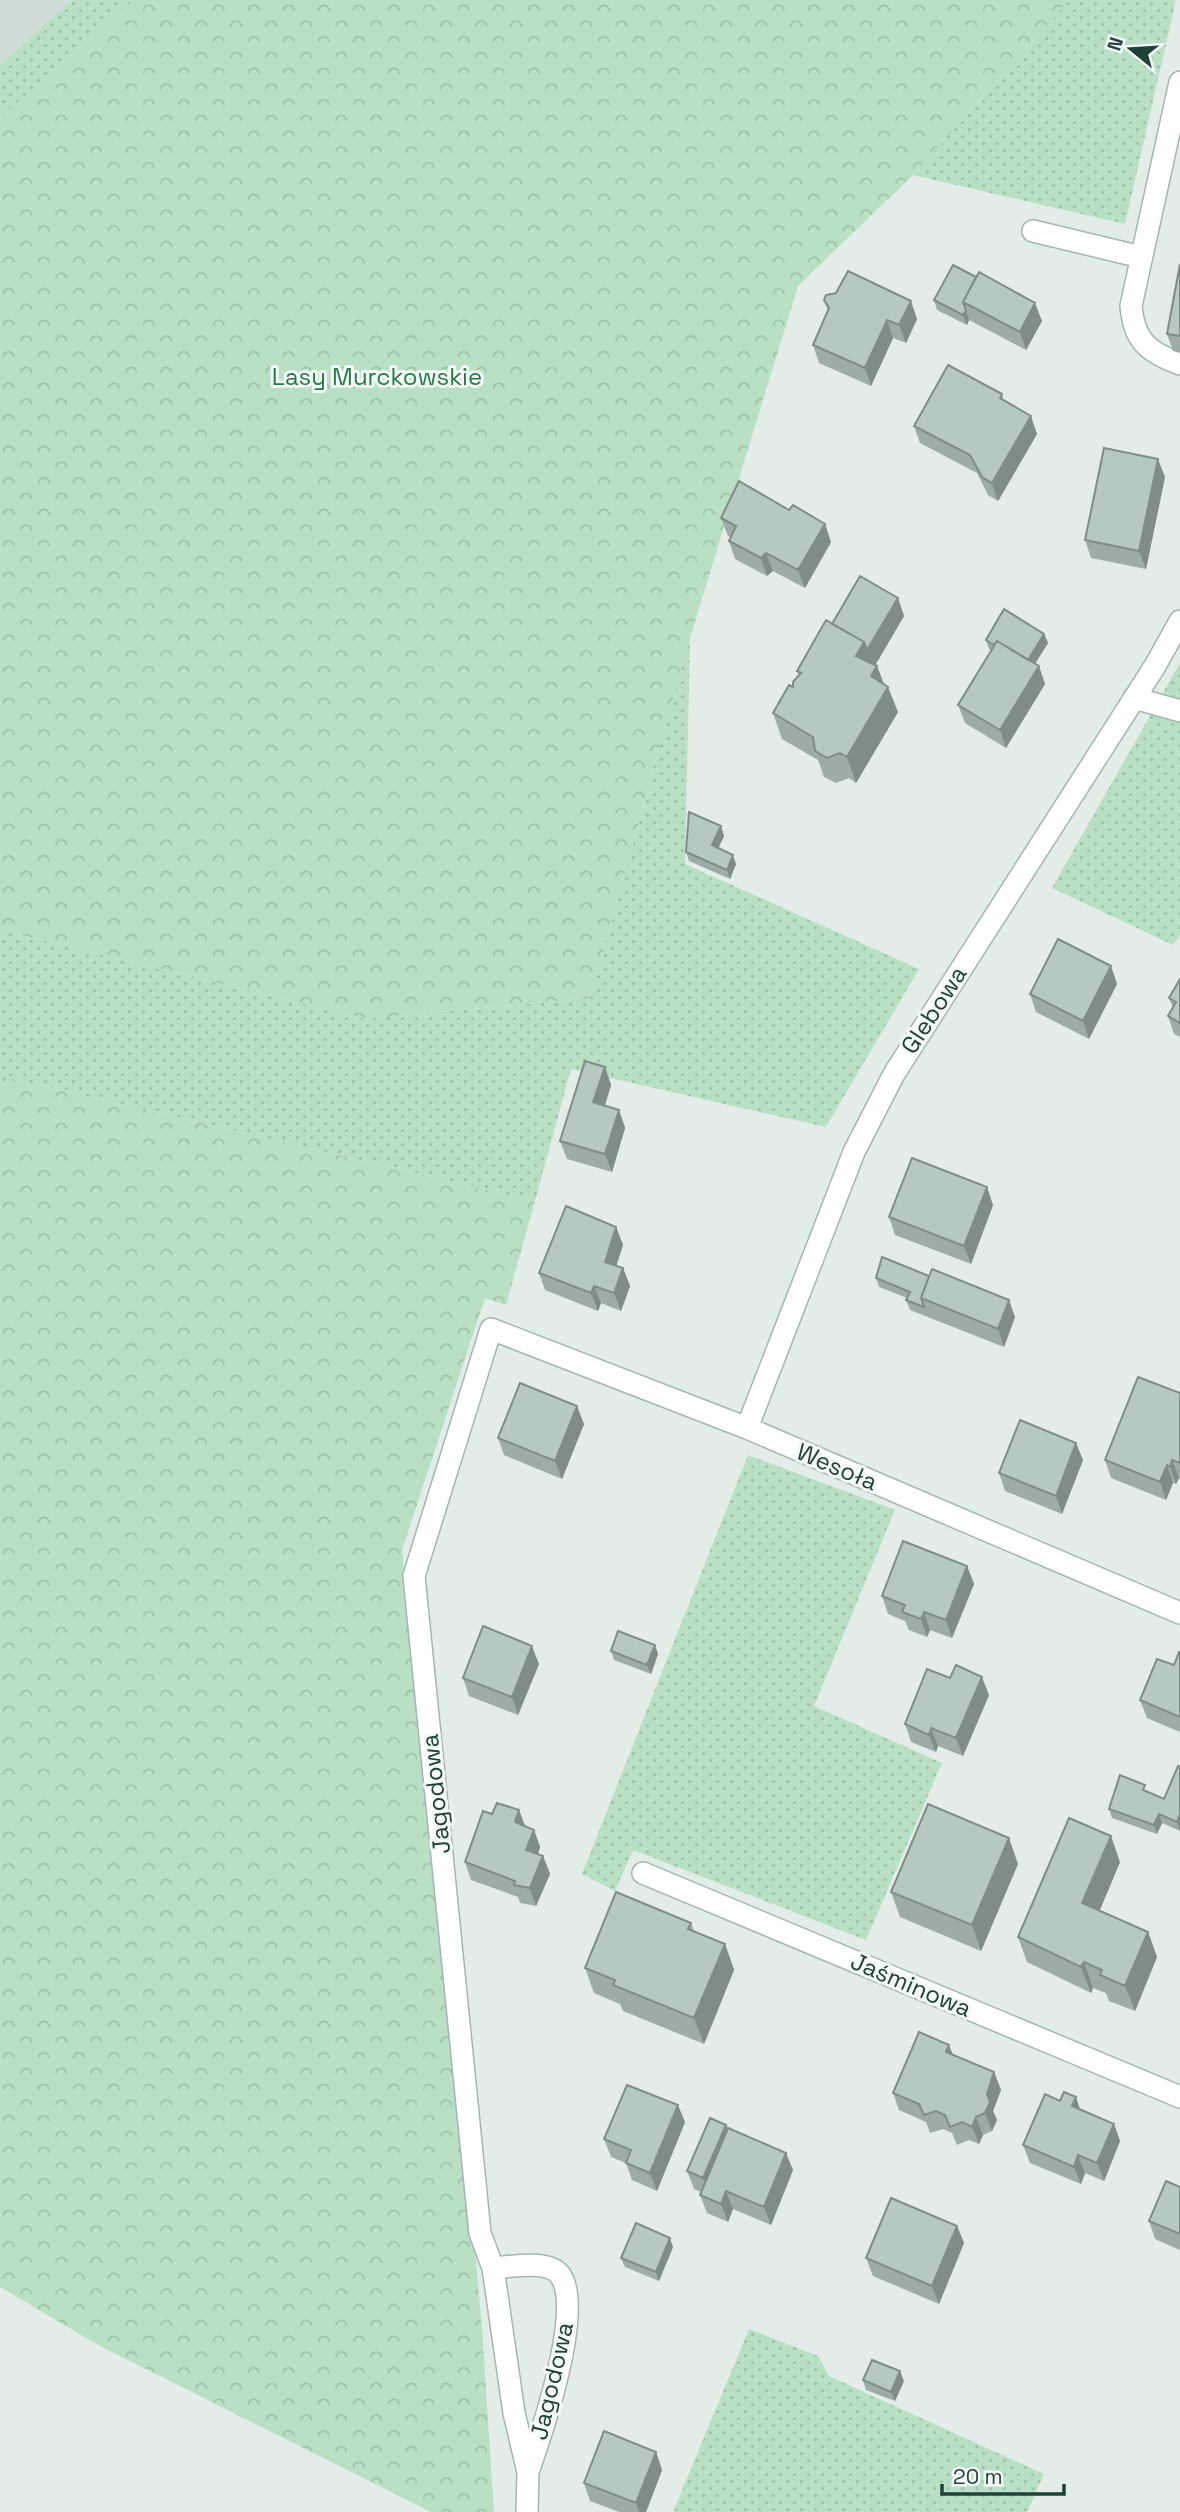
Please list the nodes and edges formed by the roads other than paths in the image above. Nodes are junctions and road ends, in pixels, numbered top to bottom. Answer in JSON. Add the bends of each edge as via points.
{"nodes":[{"id":1,"x":1180,"y":82,"type":"edge"},
{"id":2,"x":1033,"y":231,"type":"dead end"},
{"id":3,"x":1141,"y":257,"type":"junction"},
{"id":4,"x":1180,"y":364,"type":"edge"},
{"id":5,"x":1180,"y":621,"type":"edge"},
{"id":6,"x":1134,"y":698,"type":"junction"},
{"id":7,"x":1180,"y":710,"type":"edge"},
{"id":8,"x":491,"y":1329,"type":"joint"},
{"id":9,"x":747,"y":1428,"type":"junction"},
{"id":10,"x":1180,"y":1613,"type":"edge"},
{"id":11,"x":643,"y":1873,"type":"dead end"},
{"id":12,"x":1180,"y":2097,"type":"edge"},
{"id":13,"x":493,"y":2268,"type":"junction"},
{"id":14,"x":528,"y":2472,"type":"junction"},
{"id":15,"x":527,"y":2512,"type":"edge"}],
"edges":[{"from":1,"to":3,"type":"street"},
{"from":2,"to":3,"type":"street"},
{"from":3,"to":4,"type":"street","via":[[1131,306],[1136,335],[1153,351]]},
{"from":5,"to":6,"type":"street","name":"Glebowa"},
{"from":6,"to":7,"type":"street"},
{"from":6,"to":9,"type":"street","name":"Glebowa","via":[[894,1073],[854,1152]]},
{"from":8,"to":9,"type":"street","name":"Wesoła"},
{"from":8,"to":13,"type":"street","name":"Jagodowa","via":[[414,1576],[480,2233]]},
{"from":9,"to":10,"type":"street","name":"Wesoła"},
{"from":11,"to":12,"type":"street","name":"Jaśminowa"},
{"from":13,"to":14,"type":"street","name":"Jagodowa","via":[[514,2413]]},
{"from":13,"to":14,"type":"street","name":"Jagodowa","via":[[553,2269],[560,2275],[568,2302],[548,2417]]},
{"from":14,"to":15,"type":"street","name":"Jagodowa"}]}
